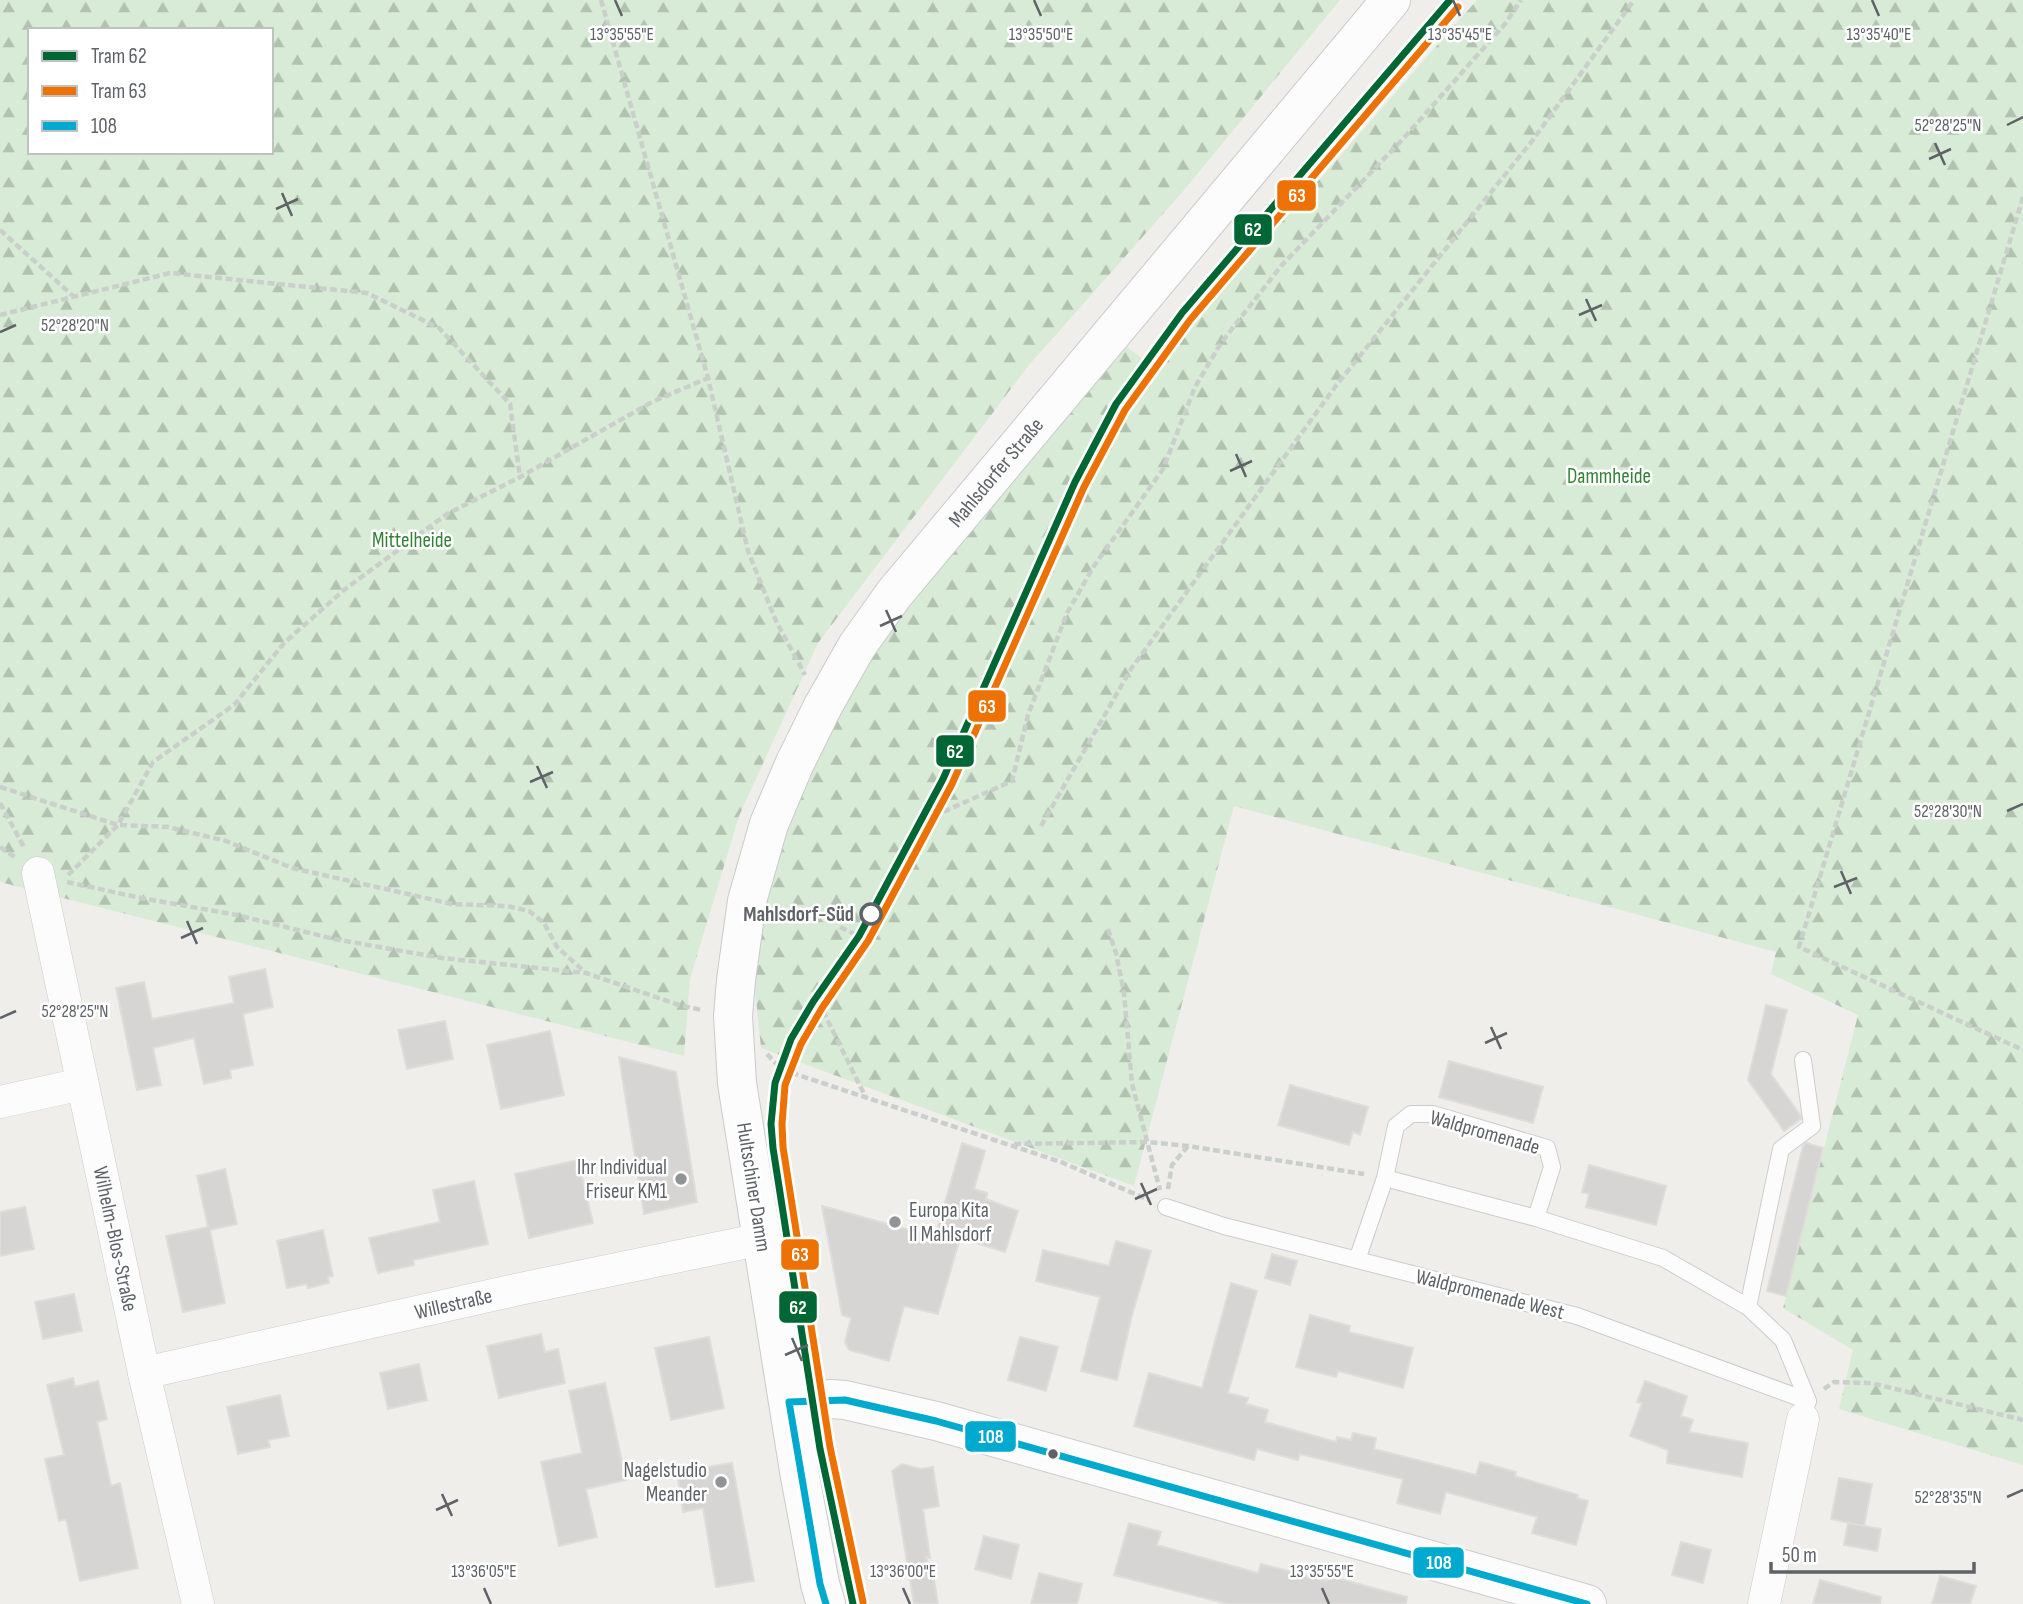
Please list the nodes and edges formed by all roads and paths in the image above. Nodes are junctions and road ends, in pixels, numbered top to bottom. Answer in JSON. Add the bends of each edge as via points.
{"nodes":[{"id":1,"x":601,"y":0,"type":"edge"},
{"id":2,"x":1391,"y":0,"type":"edge"},
{"id":3,"x":1521,"y":0,"type":"edge"},
{"id":4,"x":1634,"y":0,"type":"edge"},
{"id":5,"x":2023,"y":197,"type":"edge"},
{"id":6,"x":0,"y":230,"type":"edge"},
{"id":7,"x":73,"y":297,"type":"junction"},
{"id":8,"x":0,"y":315,"type":"edge"},
{"id":9,"x":708,"y":378,"type":"junction"},
{"id":10,"x":520,"y":477,"type":"junction"},
{"id":11,"x":823,"y":706,"type":"junction"},
{"id":12,"x":0,"y":788,"type":"edge"},
{"id":13,"x":0,"y":803,"type":"edge"},
{"id":14,"x":934,"y":816,"type":"dead end"},
{"id":15,"x":118,"y":825,"type":"junction"},
{"id":16,"x":1041,"y":826,"type":"dead end"},
{"id":17,"x":50,"y":877,"type":"junction"},
{"id":18,"x":840,"y":927,"type":"dead end"},
{"id":19,"x":1108,"y":929,"type":"dead end"},
{"id":20,"x":877,"y":930,"type":"dead end"},
{"id":21,"x":869,"y":942,"type":"junction"},
{"id":22,"x":586,"y":973,"type":"junction"},
{"id":23,"x":823,"y":1010,"type":"junction"},
{"id":24,"x":733,"y":1016,"type":"junction"},
{"id":25,"x":2023,"y":1050,"type":"edge"},
{"id":26,"x":1803,"y":1060,"type":"dead end"},
{"id":27,"x":789,"y":1072,"type":"junction"},
{"id":28,"x":82,"y":1084,"type":"junction"},
{"id":29,"x":865,"y":1096,"type":"junction"},
{"id":30,"x":0,"y":1102,"type":"edge"},
{"id":31,"x":1147,"y":1142,"type":"junction"},
{"id":32,"x":1010,"y":1144,"type":"junction"},
{"id":33,"x":1188,"y":1146,"type":"junction"},
{"id":34,"x":1385,"y":1178,"type":"junction"},
{"id":35,"x":1166,"y":1208,"type":"junction"},
{"id":36,"x":1536,"y":1218,"type":"junction"},
{"id":37,"x":762,"y":1239,"type":"junction"},
{"id":38,"x":1357,"y":1260,"type":"junction"},
{"id":39,"x":1748,"y":1307,"type":"junction"},
{"id":40,"x":144,"y":1373,"type":"junction"},
{"id":41,"x":789,"y":1402,"type":"junction"},
{"id":42,"x":1805,"y":1410,"type":"junction"},
{"id":43,"x":2023,"y":1420,"type":"edge"},
{"id":44,"x":196,"y":1604,"type":"edge"},
{"id":45,"x":826,"y":1604,"type":"edge"},
{"id":46,"x":1587,"y":1604,"type":"edge"},
{"id":47,"x":1764,"y":1604,"type":"edge"}],
"edges":[{"from":1,"to":9,"type":"path"},
{"from":2,"to":11,"type":"main road","name":"Mahlsdorfer Straße","via":[[920,561],[857,646]]},
{"from":3,"to":14,"type":"path","via":[[1506,24],[1402,140],[1281,266],[1221,343],[1195,387],[1163,469],[1067,612],[1028,715],[1012,781]]},
{"from":4,"to":16,"type":"path","via":[[1532,141],[1335,387],[1130,669]]},
{"from":5,"to":25,"type":"path","via":[[1798,947]]},
{"from":6,"to":7,"type":"path"},
{"from":7,"to":8,"type":"path"},
{"from":7,"to":10,"type":"path","via":[[170,273],[367,293],[439,328],[510,404]]},
{"from":9,"to":10,"type":"path","via":[[652,402]]},
{"from":9,"to":11,"type":"path","via":[[748,551],[776,621]]},
{"from":10,"to":15,"type":"path","via":[[447,514],[344,590],[284,643],[234,705],[153,762]]},
{"from":11,"to":24,"type":"main road","name":"Mahlsdorfer Straße","via":[[769,824],[750,888]]},
{"from":12,"to":15,"type":"path"},
{"from":13,"to":17,"type":"path"},
{"from":15,"to":17,"type":"path"},
{"from":15,"to":22,"type":"path","via":[[168,827],[226,841],[292,868],[452,904],[529,911],[544,923],[557,947]]},
{"from":17,"to":22,"type":"path","via":[[334,939],[442,958]]},
{"from":17,"to":28,"type":"street","name":"Wilhelm-Blos-Straße"},
{"from":18,"to":21,"type":"path"},
{"from":19,"to":31,"type":"path","via":[[1124,993],[1132,1084]]},
{"from":20,"to":21,"type":"path"},
{"from":21,"to":23,"type":"path"},
{"from":22,"to":24,"type":"path","via":[[679,1005]]},
{"from":23,"to":27,"type":"path"},
{"from":23,"to":29,"type":"path"},
{"from":24,"to":27,"type":"path","via":[[779,1067]]},
{"from":24,"to":37,"type":"main road","name":"Hultschiner Damm","via":[[737,1083]]},
{"from":26,"to":39,"type":"lane","via":[[1812,1125],[1781,1149]]},
{"from":27,"to":29,"type":"path"},
{"from":28,"to":30,"type":"street"},
{"from":28,"to":40,"type":"street","name":"Wilhelm-Blos-Straße"},
{"from":29,"to":32,"type":"path"},
{"from":31,"to":32,"type":"path"},
{"from":31,"to":33,"type":"path"},
{"from":31,"to":35,"type":"path"},
{"from":32,"to":35,"type":"path"},
{"from":33,"to":34,"type":"path"},
{"from":33,"to":35,"type":"path","via":[[1172,1165]]},
{"from":34,"to":36,"type":"lane"},
{"from":34,"to":36,"type":"lane","name":"Waldpromenade","via":[[1396,1126],[1411,1114],[1433,1114],[1547,1148],[1552,1167]]},
{"from":34,"to":38,"type":"lane"},
{"from":35,"to":38,"type":"lane","name":"Waldpromenade West"},
{"from":36,"to":39,"type":"lane","via":[[1663,1258]]},
{"from":37,"to":40,"type":"street","name":"Willestraße"},
{"from":37,"to":41,"type":"main road","name":"Hultschiner Damm"},
{"from":38,"to":42,"type":"lane","name":"Waldpromenade West","via":[[1577,1316]]},
{"from":39,"to":42,"type":"lane","via":[[1783,1340]]},
{"from":40,"to":44,"type":"street","name":"Wilhelm-Blos-Straße"},
{"from":41,"to":45,"type":"main road","name":"Hultschiner Damm"},
{"from":41,"to":46,"type":"main road","via":[[845,1400],[936,1421]]},
{"from":42,"to":43,"type":"path","via":[[1834,1382],[1871,1383]]},
{"from":42,"to":47,"type":"street"}]}
